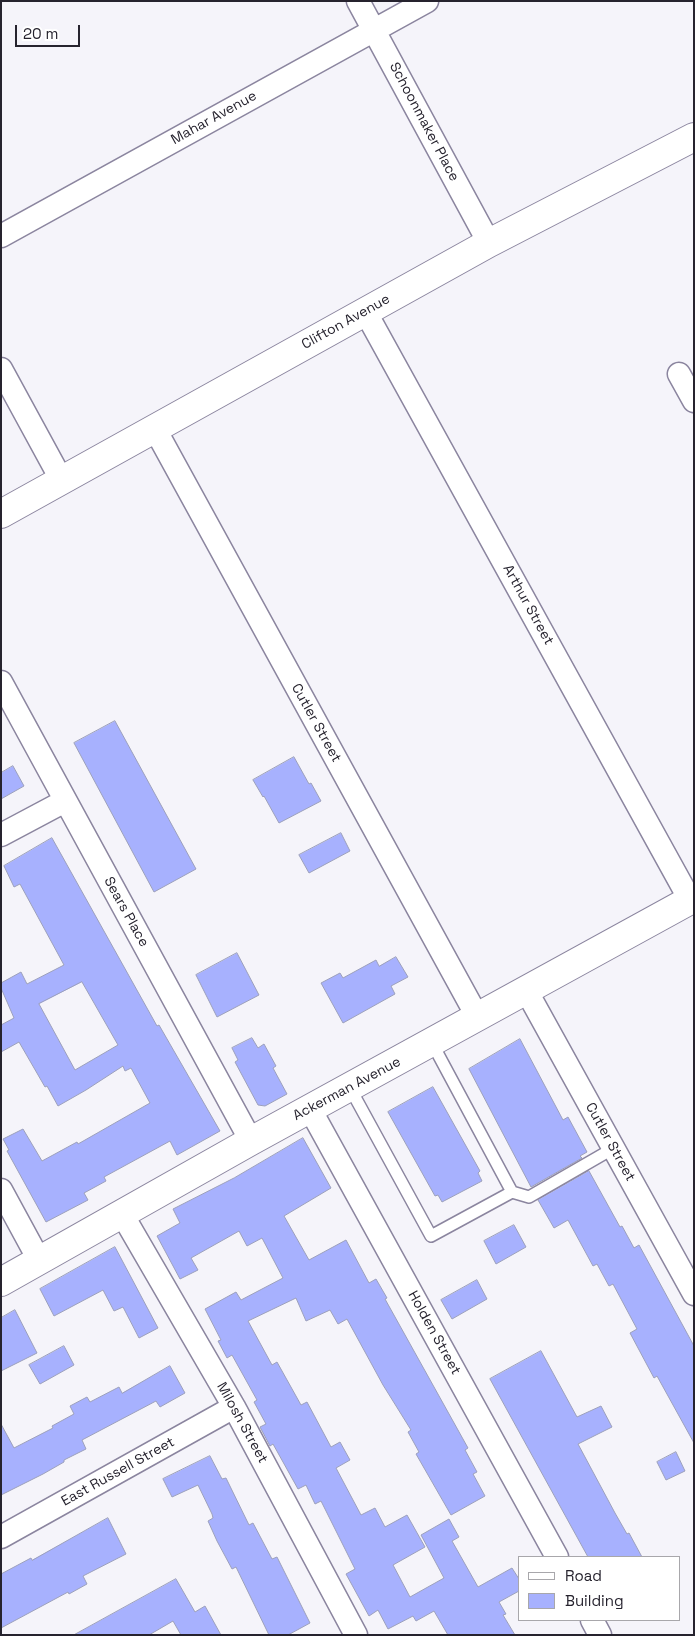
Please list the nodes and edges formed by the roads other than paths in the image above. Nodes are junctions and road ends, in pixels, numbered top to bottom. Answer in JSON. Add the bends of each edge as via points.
{"nodes":[{"id":1,"x":358,"y":1,"type":"edge"},
{"id":2,"x":427,"y":1,"type":"edge"},
{"id":3,"x":374,"y":30,"type":"junction"},
{"id":4,"x":694,"y":137,"type":"edge"},
{"id":5,"x":1,"y":236,"type":"edge"},
{"id":6,"x":489,"y":243,"type":"junction"},
{"id":7,"x":365,"y":311,"type":"junction"},
{"id":8,"x":1,"y":369,"type":"edge"},
{"id":9,"x":679,"y":374,"type":"dead end"},
{"id":10,"x":694,"y":401,"type":"edge"},
{"id":11,"x":155,"y":429,"type":"junction"},
{"id":12,"x":62,"y":481,"type":"junction"},
{"id":13,"x":1,"y":514,"type":"edge"},
{"id":14,"x":1,"y":682,"type":"edge"},
{"id":15,"x":65,"y":801,"type":"junction"},
{"id":16,"x":1,"y":836,"type":"edge"},
{"id":17,"x":692,"y":899,"type":"edge"},
{"id":18,"x":526,"y":990,"type":"junction"},
{"id":19,"x":478,"y":1018,"type":"junction"},
{"id":20,"x":432,"y":1043,"type":"junction"},
{"id":21,"x":350,"y":1088,"type":"junction"},
{"id":22,"x":310,"y":1109,"type":"junction"},
{"id":23,"x":251,"y":1141,"type":"junction"},
{"id":24,"x":614,"y":1148,"type":"junction"},
{"id":25,"x":1,"y":1190,"type":"edge"},
{"id":26,"x":512,"y":1192,"type":"junction"},
{"id":27,"x":122,"y":1214,"type":"junction"},
{"id":28,"x":40,"y":1260,"type":"junction"},
{"id":29,"x":1,"y":1282,"type":"edge"},
{"id":30,"x":694,"y":1294,"type":"edge"},
{"id":31,"x":234,"y":1407,"type":"junction"},
{"id":32,"x":1,"y":1537,"type":"edge"},
{"id":33,"x":556,"y":1556,"type":"edge"},
{"id":34,"x":593,"y":1621,"type":"edge"},
{"id":35,"x":356,"y":1635,"type":"edge"},
{"id":36,"x":600,"y":1635,"type":"edge"}],
"edges":[{"from":1,"to":3,"type":"street","name":"Schoonmaker Place"},
{"from":2,"to":3,"type":"street","name":"Mahar Avenue"},
{"from":3,"to":5,"type":"street","name":"Mahar Avenue"},
{"from":3,"to":6,"type":"street","name":"Schoonmaker Place"},
{"from":4,"to":6,"type":"street","name":"Clifton Avenue"},
{"from":6,"to":7,"type":"street","name":"Clifton Avenue"},
{"from":7,"to":11,"type":"street","name":"Clifton Avenue"},
{"from":7,"to":17,"type":"street","name":"Arthur Street"},
{"from":8,"to":12,"type":"street"},
{"from":9,"to":10,"type":"street"},
{"from":11,"to":12,"type":"street","name":"Clifton Avenue"},
{"from":11,"to":19,"type":"street","name":"Cutler Street"},
{"from":12,"to":13,"type":"street","name":"Clifton Avenue"},
{"from":14,"to":15,"type":"street","name":"Sears Place"},
{"from":15,"to":16,"type":"street"},
{"from":15,"to":23,"type":"street","name":"Sears Place"},
{"from":17,"to":18,"type":"street","name":"Ackerman Avenue"},
{"from":18,"to":19,"type":"street","name":"Ackerman Avenue"},
{"from":18,"to":24,"type":"street","name":"Cutler Street"},
{"from":19,"to":20,"type":"street","name":"Ackerman Avenue"},
{"from":20,"to":21,"type":"street","name":"Ackerman Avenue"},
{"from":20,"to":26,"type":"lane"},
{"from":21,"to":22,"type":"street","name":"Ackerman Avenue"},
{"from":21,"to":26,"type":"lane","via":[[431,1236]]},
{"from":22,"to":23,"type":"street","name":"Ackerman Avenue"},
{"from":22,"to":33,"type":"street","name":"Holden Street"},
{"from":23,"to":27,"type":"street","name":"Ackerman Avenue"},
{"from":24,"to":26,"type":"lane","via":[[529,1197]]},
{"from":24,"to":30,"type":"street","name":"Cutler Street"},
{"from":25,"to":28,"type":"street"},
{"from":27,"to":28,"type":"street","name":"Ackerman Avenue"},
{"from":27,"to":31,"type":"street","name":"Milosh Street"},
{"from":28,"to":29,"type":"street","name":"Ackerman Avenue"},
{"from":31,"to":32,"type":"street","name":"East Russell Street"},
{"from":31,"to":35,"type":"street","name":"Milosh Street"},
{"from":34,"to":36,"type":"street"}]}
